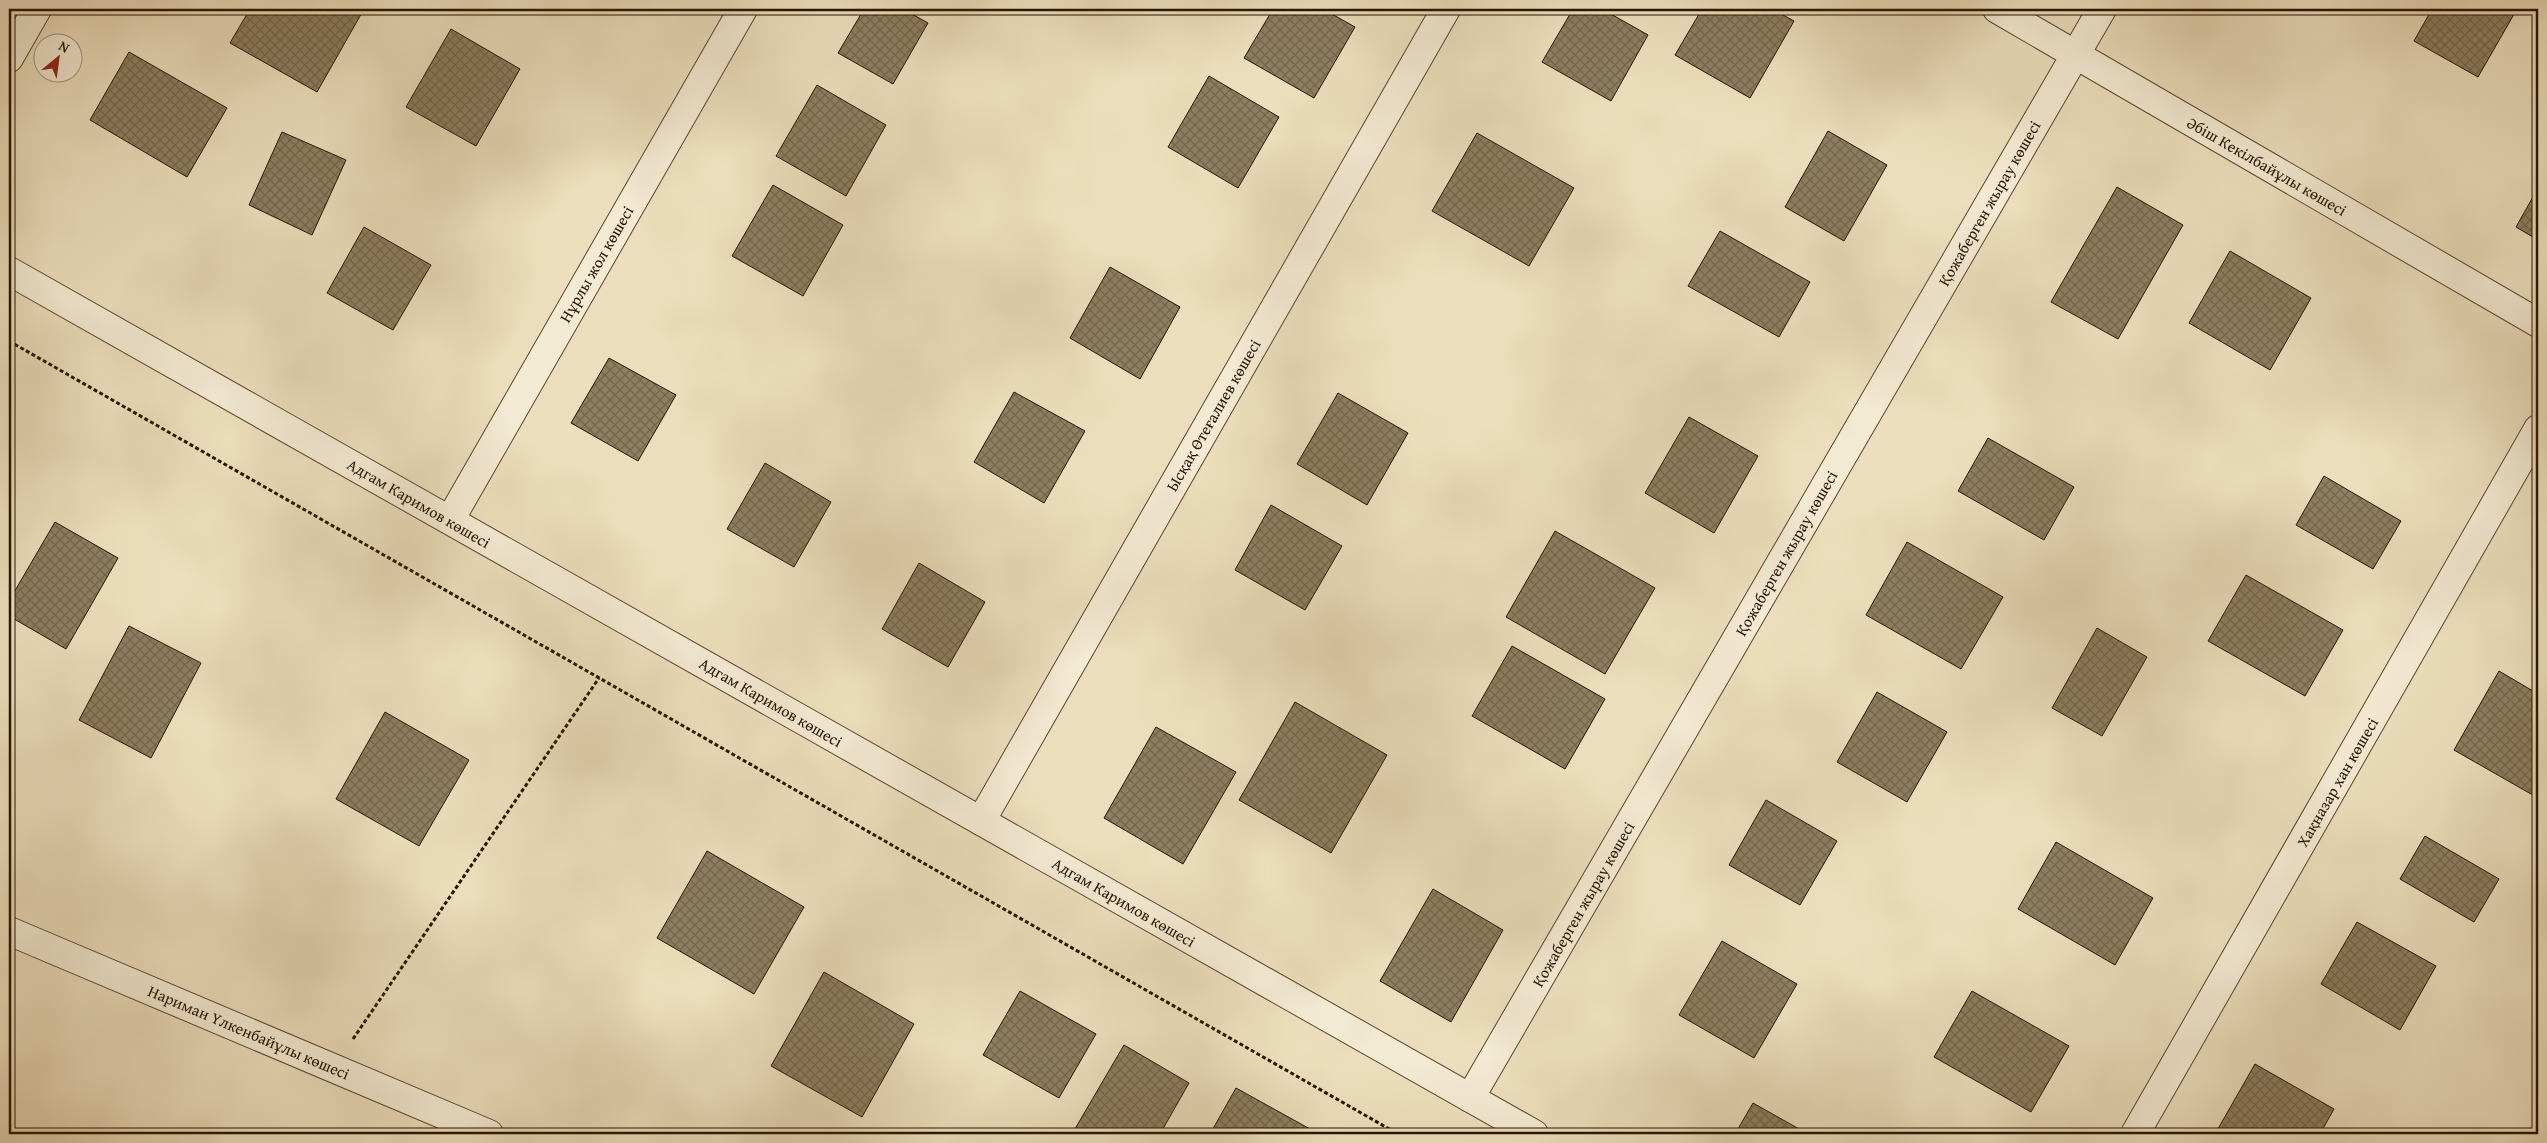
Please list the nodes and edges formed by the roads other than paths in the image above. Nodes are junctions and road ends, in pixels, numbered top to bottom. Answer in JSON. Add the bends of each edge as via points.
{"nodes":[{"id":1,"x":37,"y":9,"type":"edge"},
{"id":2,"x":743,"y":9,"type":"edge"},
{"id":3,"x":1446,"y":9,"type":"edge"},
{"id":4,"x":1996,"y":9,"type":"edge"},
{"id":5,"x":2102,"y":9,"type":"edge"},
{"id":6,"x":2076,"y":55,"type":"junction"},
{"id":7,"x":9,"y":58,"type":"edge"},
{"id":8,"x":9,"y":270,"type":"edge"},
{"id":9,"x":2538,"y":323,"type":"edge"},
{"id":10,"x":2538,"y":429,"type":"edge"},
{"id":11,"x":450,"y":520,"type":"junction"},
{"id":12,"x":981,"y":821,"type":"junction"},
{"id":13,"x":9,"y":931,"type":"edge"},
{"id":14,"x":1470,"y":1098,"type":"junction"},
{"id":15,"x":489,"y":1134,"type":"edge"},
{"id":16,"x":1534,"y":1134,"type":"edge"},
{"id":17,"x":2135,"y":1134,"type":"edge"}],
"edges":[{"from":1,"to":7,"type":"street"},
{"from":2,"to":11,"type":"street","name":"Нұрлы жол көшесі"},
{"from":3,"to":12,"type":"street","name":"Ысқақ Өтеғалиев көшесі"},
{"from":4,"to":6,"type":"street","name":"Әбіш Кекілбайұлы көшесі"},
{"from":5,"to":6,"type":"street","name":"Қожаберген жырау көшесі"},
{"from":6,"to":9,"type":"street","name":"Әбіш Кекілбайұлы көшесі"},
{"from":6,"to":14,"type":"street","name":"Қожаберген жырау көшесі"},
{"from":8,"to":11,"type":"street","name":"Адгам Каримов көшесі"},
{"from":10,"to":17,"type":"street","name":"Хақназар хан көшесі"},
{"from":11,"to":12,"type":"street","name":"Адгам Каримов көшесі"},
{"from":12,"to":14,"type":"street","name":"Адгам Каримов көшесі"},
{"from":13,"to":15,"type":"street","name":"Нариман Үлкенбайұлы көшесі"},
{"from":14,"to":16,"type":"street","name":"Адгам Каримов көшесі"}]}
